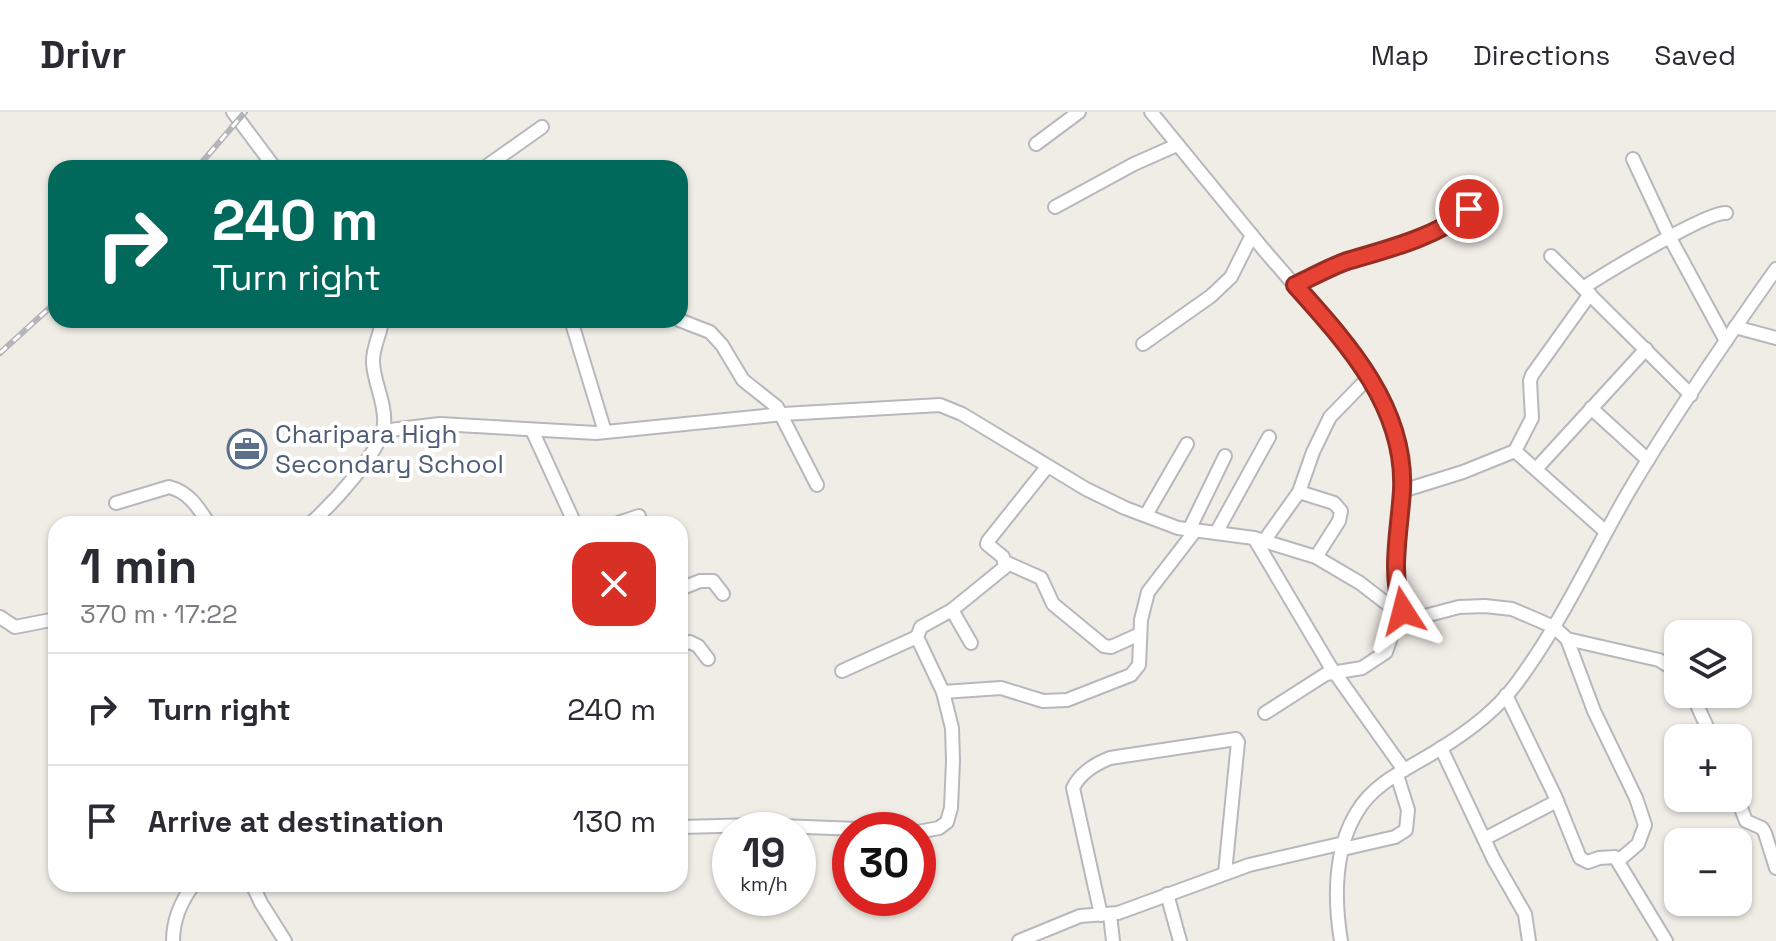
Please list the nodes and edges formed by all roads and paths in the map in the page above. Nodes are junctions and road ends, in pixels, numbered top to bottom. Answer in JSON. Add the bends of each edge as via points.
{"nodes":[{"id":1,"x":233,"y":112,"type":"edge"},
{"id":2,"x":1079,"y":112,"type":"edge"},
{"id":3,"x":1151,"y":112,"type":"edge"},
{"id":4,"x":542,"y":127,"type":"dead end"},
{"id":5,"x":1036,"y":144,"type":"dead end"},
{"id":6,"x":1177,"y":145,"type":"junction"},
{"id":7,"x":1633,"y":159,"type":"dead end"},
{"id":8,"x":269,"y":160,"type":"edge"},
{"id":9,"x":505,"y":160,"type":"edge"},
{"id":10,"x":1055,"y":207,"type":"dead end"},
{"id":11,"x":1469,"y":209,"type":"dead end"},
{"id":12,"x":1726,"y":213,"type":"dead end"},
{"id":13,"x":1252,"y":235,"type":"junction"},
{"id":14,"x":1670,"y":238,"type":"junction"},
{"id":15,"x":1551,"y":256,"type":"dead end"},
{"id":16,"x":1776,"y":269,"type":"edge"},
{"id":17,"x":1295,"y":285,"type":"junction"},
{"id":18,"x":1586,"y":291,"type":"junction"},
{"id":19,"x":688,"y":323,"type":"edge"},
{"id":20,"x":1735,"y":327,"type":"junction"},
{"id":21,"x":380,"y":328,"type":"edge"},
{"id":22,"x":573,"y":328,"type":"edge"},
{"id":23,"x":1776,"y":338,"type":"edge"},
{"id":24,"x":1726,"y":341,"type":"junction"},
{"id":25,"x":1143,"y":344,"type":"dead end"},
{"id":26,"x":1646,"y":349,"type":"junction"},
{"id":27,"x":1369,"y":377,"type":"junction"},
{"id":28,"x":1691,"y":395,"type":"junction"},
{"id":29,"x":1591,"y":408,"type":"junction"},
{"id":30,"x":783,"y":414,"type":"junction"},
{"id":31,"x":532,"y":430,"type":"junction"},
{"id":32,"x":382,"y":431,"type":"junction"},
{"id":33,"x":605,"y":432,"type":"junction"},
{"id":34,"x":1269,"y":437,"type":"dead end"},
{"id":35,"x":1187,"y":444,"type":"dead end"},
{"id":36,"x":1515,"y":451,"type":"junction"},
{"id":37,"x":1225,"y":456,"type":"dead end"},
{"id":38,"x":1648,"y":460,"type":"junction"},
{"id":39,"x":1047,"y":467,"type":"junction"},
{"id":40,"x":1536,"y":469,"type":"junction"},
{"id":41,"x":817,"y":485,"type":"dead end"},
{"id":42,"x":1402,"y":491,"type":"junction"},
{"id":43,"x":1299,"y":492,"type":"junction"},
{"id":44,"x":116,"y":503,"type":"dead end"},
{"id":45,"x":325,"y":510,"type":"junction"},
{"id":46,"x":1146,"y":515,"type":"junction"},
{"id":47,"x":204,"y":516,"type":"edge"},
{"id":48,"x":319,"y":516,"type":"edge"},
{"id":49,"x":324,"y":516,"type":"edge"},
{"id":50,"x":571,"y":516,"type":"edge"},
{"id":51,"x":1192,"y":530,"type":"junction"},
{"id":52,"x":1606,"y":532,"type":"junction"},
{"id":53,"x":1216,"y":533,"type":"junction"},
{"id":54,"x":1259,"y":540,"type":"junction"},
{"id":55,"x":1316,"y":557,"type":"junction"},
{"id":56,"x":1005,"y":562,"type":"junction"},
{"id":57,"x":688,"y":586,"type":"edge"},
{"id":58,"x":723,"y":594,"type":"dead end"},
{"id":59,"x":952,"y":610,"type":"junction"},
{"id":60,"x":1402,"y":611,"type":"junction"},
{"id":61,"x":0,"y":617,"type":"edge"},
{"id":62,"x":48,"y":621,"type":"edge"},
{"id":63,"x":1554,"y":627,"type":"junction"},
{"id":64,"x":1140,"y":634,"type":"junction"},
{"id":65,"x":917,"y":637,"type":"junction"},
{"id":66,"x":1567,"y":639,"type":"junction"},
{"id":67,"x":688,"y":643,"type":"edge"},
{"id":68,"x":971,"y":643,"type":"dead end"},
{"id":69,"x":708,"y":659,"type":"dead end"},
{"id":70,"x":1664,"y":663,"type":"edge"},
{"id":71,"x":842,"y":671,"type":"dead end"},
{"id":72,"x":1335,"y":672,"type":"junction"},
{"id":73,"x":943,"y":692,"type":"junction"},
{"id":74,"x":1506,"y":695,"type":"junction"},
{"id":75,"x":1265,"y":713,"type":"dead end"},
{"id":76,"x":1441,"y":748,"type":"junction"},
{"id":77,"x":1401,"y":772,"type":"junction"},
{"id":78,"x":1557,"y":801,"type":"junction"},
{"id":79,"x":1742,"y":812,"type":"edge"},
{"id":80,"x":688,"y":827,"type":"edge"},
{"id":81,"x":832,"y":828,"type":"edge"},
{"id":82,"x":936,"y":829,"type":"edge"},
{"id":83,"x":1484,"y":839,"type":"junction"},
{"id":84,"x":1343,"y":846,"type":"junction"},
{"id":85,"x":1618,"y":861,"type":"junction"},
{"id":86,"x":1776,"y":868,"type":"edge"},
{"id":87,"x":1225,"y":873,"type":"junction"},
{"id":88,"x":188,"y":892,"type":"edge"},
{"id":89,"x":256,"y":892,"type":"edge"},
{"id":90,"x":1167,"y":894,"type":"junction"},
{"id":91,"x":1106,"y":915,"type":"junction"},
{"id":92,"x":173,"y":941,"type":"edge"},
{"id":93,"x":285,"y":941,"type":"edge"},
{"id":94,"x":1019,"y":941,"type":"edge"},
{"id":95,"x":1113,"y":941,"type":"edge"},
{"id":96,"x":1180,"y":941,"type":"edge"},
{"id":97,"x":1341,"y":941,"type":"edge"},
{"id":98,"x":1529,"y":941,"type":"edge"},
{"id":99,"x":1666,"y":941,"type":"edge"}],
"edges":[{"from":1,"to":8,"type":"street"},
{"from":2,"to":5,"type":"street"},
{"from":3,"to":6,"type":"street"},
{"from":4,"to":9,"type":"street"},
{"from":6,"to":10,"type":"street"},
{"from":6,"to":13,"type":"street"},
{"from":7,"to":14,"type":"street"},
{"from":11,"to":17,"type":"street","via":[[1456,221]]},
{"from":12,"to":14,"type":"street","via":[[1713,214]]},
{"from":13,"to":17,"type":"street"},
{"from":13,"to":25,"type":"street","via":[[1221,287]]},
{"from":14,"to":18,"type":"street"},
{"from":14,"to":24,"type":"street"},
{"from":15,"to":18,"type":"street"},
{"from":16,"to":20,"type":"street"},
{"from":17,"to":27,"type":"street"},
{"from":18,"to":26,"type":"street"},
{"from":18,"to":36,"type":"street","via":[[1532,375],[1532,418]]},
{"from":19,"to":30,"type":"street","via":[[710,332],[743,380]]},
{"from":20,"to":23,"type":"street"},
{"from":20,"to":24,"type":"street"},
{"from":21,"to":32,"type":"street","via":[[373,360]]},
{"from":22,"to":33,"type":"street"},
{"from":24,"to":28,"type":"street"},
{"from":26,"to":28,"type":"street"},
{"from":26,"to":29,"type":"street"},
{"from":27,"to":42,"type":"street","via":[[1399,451]]},
{"from":27,"to":43,"type":"street","via":[[1330,417]]},
{"from":28,"to":38,"type":"street"},
{"from":29,"to":38,"type":"street"},
{"from":29,"to":40,"type":"street"},
{"from":30,"to":33,"type":"street"},
{"from":30,"to":39,"type":"street","via":[[940,405]]},
{"from":30,"to":41,"type":"street"},
{"from":31,"to":32,"type":"street","via":[[440,424]]},
{"from":31,"to":33,"type":"street"},
{"from":31,"to":50,"type":"street"},
{"from":32,"to":45,"type":"street"},
{"from":34,"to":53,"type":"street"},
{"from":35,"to":46,"type":"street"},
{"from":36,"to":40,"type":"street"},
{"from":36,"to":42,"type":"street"},
{"from":37,"to":51,"type":"street"},
{"from":38,"to":52,"type":"street"},
{"from":39,"to":46,"type":"street"},
{"from":39,"to":56,"type":"street","via":[[988,541]]},
{"from":40,"to":52,"type":"street"},
{"from":42,"to":60,"type":"street","via":[[1397,580]]},
{"from":43,"to":54,"type":"street"},
{"from":43,"to":55,"type":"street","via":[[1334,503],[1341,511]]},
{"from":44,"to":47,"type":"street","via":[[169,487],[184,492]]},
{"from":45,"to":48,"type":"street"},
{"from":45,"to":49,"type":"street"},
{"from":46,"to":51,"type":"street"},
{"from":51,"to":53,"type":"street"},
{"from":51,"to":64,"type":"street","via":[[1148,592]]},
{"from":52,"to":63,"type":"street"},
{"from":53,"to":54,"type":"street"},
{"from":54,"to":55,"type":"street"},
{"from":54,"to":72,"type":"street"},
{"from":55,"to":60,"type":"street"},
{"from":56,"to":59,"type":"street","via":[[1000,573]]},
{"from":56,"to":64,"type":"street","via":[[1041,578],[1053,604],[1104,646]]},
{"from":57,"to":58,"type":"street","via":[[707,580]]},
{"from":59,"to":65,"type":"street","via":[[921,627]]},
{"from":59,"to":68,"type":"street"},
{"from":60,"to":63,"type":"street","via":[[1421,617],[1485,606],[1512,609]]},
{"from":60,"to":72,"type":"street","via":[[1386,652],[1362,668]]},
{"from":61,"to":62,"type":"street","via":[[23,627]]},
{"from":63,"to":66,"type":"street"},
{"from":63,"to":74,"type":"street"},
{"from":64,"to":73,"type":"street","via":[[1139,665],[1131,675],[1067,700],[1043,701],[1001,688]]},
{"from":65,"to":71,"type":"street"},
{"from":65,"to":73,"type":"street"},
{"from":66,"to":70,"type":"street"},
{"from":66,"to":85,"type":"street","via":[[1645,825],[1638,844]]},
{"from":67,"to":69,"type":"street"},
{"from":72,"to":75,"type":"street"},
{"from":72,"to":77,"type":"street"},
{"from":73,"to":82,"type":"street","via":[[952,728],[951,808],[947,822]]},
{"from":74,"to":76,"type":"street"},
{"from":74,"to":78,"type":"street"},
{"from":76,"to":77,"type":"street"},
{"from":76,"to":83,"type":"street"},
{"from":77,"to":84,"type":"street","via":[[1364,801]]},
{"from":77,"to":84,"type":"street","via":[[1406,830],[1395,837]]},
{"from":78,"to":83,"type":"street"},
{"from":78,"to":85,"type":"street","via":[[1583,861]]},
{"from":79,"to":86,"type":"street","via":[[1746,821],[1765,833]]},
{"from":80,"to":81,"type":"street"},
{"from":83,"to":98,"type":"street","via":[[1525,914]]},
{"from":84,"to":87,"type":"street"},
{"from":84,"to":97,"type":"street","via":[[1337,916]]},
{"from":85,"to":99,"type":"street"},
{"from":87,"to":90,"type":"street"},
{"from":87,"to":91,"type":"street","via":[[1236,739],[1110,758],[1092,766],[1073,788]]},
{"from":88,"to":92,"type":"street","via":[[173,927]]},
{"from":89,"to":93,"type":"street"},
{"from":90,"to":91,"type":"street"},
{"from":90,"to":96,"type":"street"},
{"from":91,"to":94,"type":"street","via":[[1080,916]]},
{"from":91,"to":95,"type":"street"}]}
